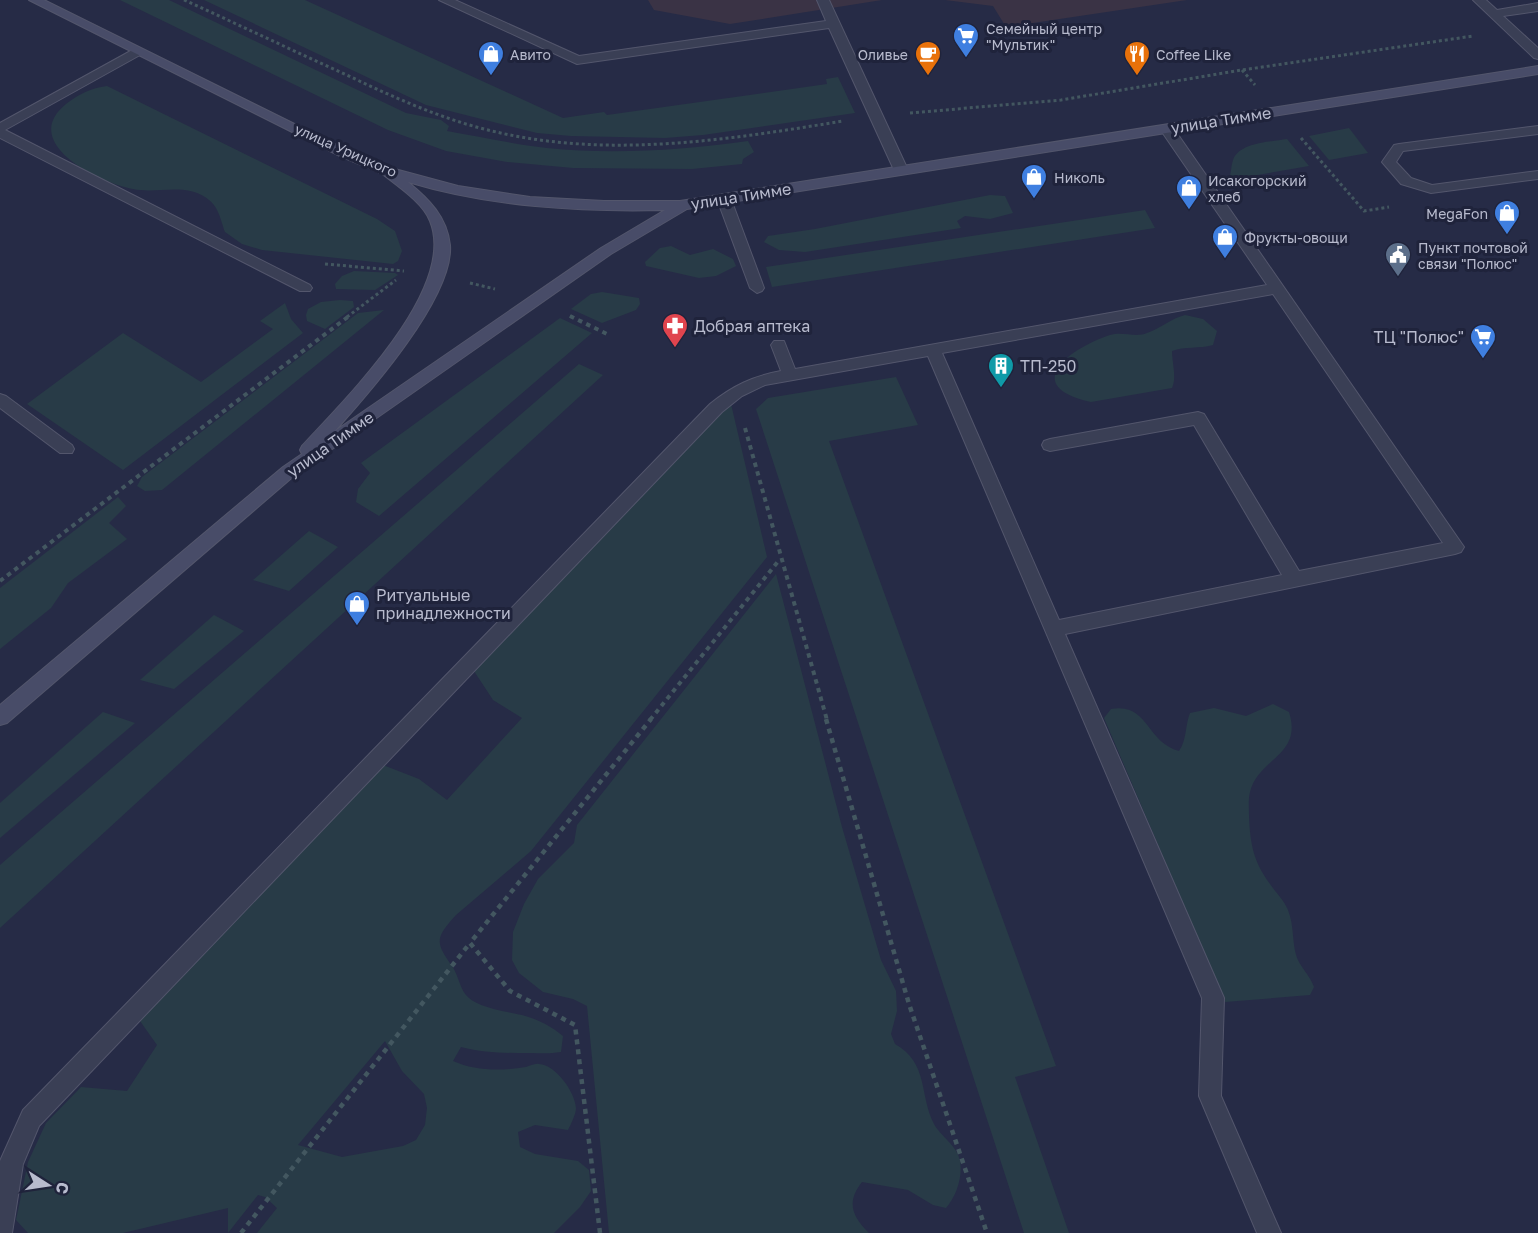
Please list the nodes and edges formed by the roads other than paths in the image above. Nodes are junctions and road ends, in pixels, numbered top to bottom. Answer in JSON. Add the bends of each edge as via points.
{"nodes":[{"id":1,"x":35,"y":0,"type":"edge"},
{"id":2,"x":445,"y":0,"type":"edge"},
{"id":3,"x":823,"y":0,"type":"edge"},
{"id":4,"x":1479,"y":0,"type":"edge"},
{"id":5,"x":1538,"y":7,"type":"edge"},
{"id":6,"x":1498,"y":18,"type":"junction"},
{"id":7,"x":832,"y":24,"type":"junction"},
{"id":8,"x":136,"y":52,"type":"junction"},
{"id":9,"x":1538,"y":55,"type":"edge"},
{"id":10,"x":1538,"y":70,"type":"edge"},
{"id":11,"x":0,"y":128,"type":"edge"},
{"id":12,"x":1167,"y":129,"type":"junction"},
{"id":13,"x":1538,"y":130,"type":"edge"},
{"id":14,"x":0,"y":133,"type":"edge"},
{"id":15,"x":383,"y":170,"type":"junction"},
{"id":16,"x":901,"y":170,"type":"junction"},
{"id":17,"x":1538,"y":175,"type":"edge"},
{"id":18,"x":724,"y":199,"type":"junction"},
{"id":19,"x":683,"y":205,"type":"junction"},
{"id":20,"x":305,"y":288,"type":"dead end"},
{"id":21,"x":757,"y":288,"type":"dead end"},
{"id":22,"x":1276,"y":288,"type":"junction"},
{"id":23,"x":779,"y":345,"type":"dead end"},
{"id":24,"x":933,"y":350,"type":"junction"},
{"id":25,"x":790,"y":376,"type":"junction"},
{"id":26,"x":0,"y":400,"type":"edge"},
{"id":27,"x":1050,"y":446,"type":"dead end"},
{"id":28,"x":66,"y":449,"type":"dead end"},
{"id":29,"x":289,"y":471,"type":"junction"},
{"id":30,"x":1294,"y":579,"type":"junction"},
{"id":31,"x":1054,"y":628,"type":"junction"},
{"id":32,"x":0,"y":717,"type":"edge"},
{"id":33,"x":0,"y":1233,"type":"edge"},
{"id":34,"x":1269,"y":1233,"type":"edge"}],
"edges":[{"from":1,"to":8,"type":"main road","name":"улица Урицкого"},
{"from":2,"to":7,"type":"lane","via":[[577,60]]},
{"from":3,"to":7,"type":"lane"},
{"from":4,"to":6,"type":"lane"},
{"from":5,"to":6,"type":"lane"},
{"from":6,"to":9,"type":"lane"},
{"from":7,"to":16,"type":"lane"},
{"from":8,"to":11,"type":"lane"},
{"from":8,"to":15,"type":"main road","name":"улица Урицкого"},
{"from":10,"to":12,"type":"main road","name":"улица Тимме"},
{"from":12,"to":16,"type":"main road","name":"улица Тимме"},
{"from":12,"to":22,"type":"lane"},
{"from":13,"to":17,"type":"lane","via":[[1400,148],[1389,162],[1406,181],[1431,189]]},
{"from":14,"to":20,"type":"lane"},
{"from":15,"to":19,"type":"main road","name":"улица Урицкого","via":[[454,189],[542,203],[612,207]]},
{"from":15,"to":29,"type":"main road","via":[[423,201],[438,222],[442,246],[437,276],[400,344]]},
{"from":16,"to":18,"type":"main road","name":"улица Тимме"},
{"from":18,"to":19,"type":"main road","name":"улица Тимме"},
{"from":18,"to":21,"type":"lane"},
{"from":19,"to":29,"type":"main road","name":"улица Тимме","via":[[606,251]]},
{"from":22,"to":24,"type":"lane"},
{"from":22,"to":30,"type":"lane","via":[[1455,547]]},
{"from":23,"to":25,"type":"lane"},
{"from":24,"to":25,"type":"lane"},
{"from":24,"to":31,"type":"lane"},
{"from":25,"to":33,"type":"lane","via":[[762,380],[736,392],[716,408],[31,1118],[11,1163]]},
{"from":26,"to":28,"type":"lane"},
{"from":27,"to":30,"type":"lane","via":[[1198,418]]},
{"from":29,"to":32,"type":"main road","name":"улица Тимме"},
{"from":30,"to":31,"type":"lane"},
{"from":31,"to":34,"type":"lane","via":[[1213,998],[1210,1096]]}]}
